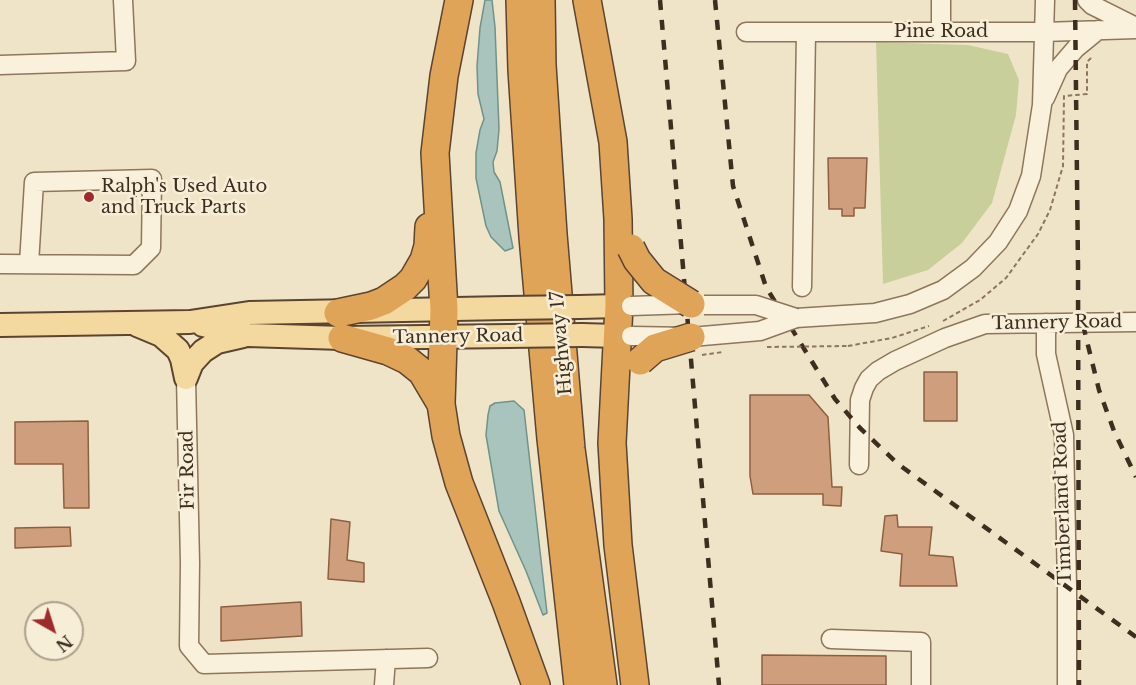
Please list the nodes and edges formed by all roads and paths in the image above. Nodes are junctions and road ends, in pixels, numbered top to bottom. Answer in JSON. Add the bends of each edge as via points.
{"nodes":[{"id":1,"x":123,"y":0,"type":"edge"},
{"id":2,"x":459,"y":0,"type":"edge"},
{"id":3,"x":520,"y":0,"type":"edge"},
{"id":4,"x":541,"y":0,"type":"edge"},
{"id":5,"x":587,"y":0,"type":"edge"},
{"id":6,"x":941,"y":0,"type":"edge"},
{"id":7,"x":1045,"y":0,"type":"edge"},
{"id":8,"x":1087,"y":0,"type":"edge"},
{"id":9,"x":1136,"y":28,"type":"edge"},
{"id":10,"x":1098,"y":30,"type":"junction"},
{"id":11,"x":746,"y":32,"type":"dead end"},
{"id":12,"x":806,"y":32,"type":"junction"},
{"id":13,"x":941,"y":32,"type":"junction"},
{"id":14,"x":1043,"y":32,"type":"junction"},
{"id":15,"x":0,"y":65,"type":"edge"},
{"id":16,"x":1042,"y":105,"type":"junction"},
{"id":17,"x":436,"y":186,"type":"junction"},
{"id":18,"x":618,"y":219,"type":"junction"},
{"id":19,"x":0,"y":264,"type":"edge"},
{"id":20,"x":29,"y":264,"type":"junction"},
{"id":21,"x":802,"y":287,"type":"dead end"},
{"id":22,"x":691,"y":304,"type":"junction"},
{"id":23,"x":625,"y":306,"type":"junction"},
{"id":24,"x":444,"y":310,"type":"junction"},
{"id":25,"x":796,"y":318,"type":"junction"},
{"id":26,"x":130,"y":322,"type":"junction"},
{"id":27,"x":190,"y":322,"type":"junction"},
{"id":28,"x":1136,"y":322,"type":"edge"},
{"id":29,"x":1046,"y":323,"type":"junction"},
{"id":30,"x":0,"y":325,"type":"edge"},
{"id":31,"x":340,"y":325,"type":"junction"},
{"id":32,"x":248,"y":335,"type":"junction"},
{"id":33,"x":624,"y":336,"type":"junction"},
{"id":34,"x":443,"y":337,"type":"junction"},
{"id":35,"x":693,"y":346,"type":"junction"},
{"id":36,"x":758,"y":347,"type":"dead end"},
{"id":37,"x":727,"y":351,"type":"dead end"},
{"id":38,"x":186,"y":378,"type":"junction"},
{"id":39,"x":441,"y":404,"type":"junction"},
{"id":40,"x":612,"y":443,"type":"junction"},
{"id":41,"x":859,"y":465,"type":"dead end"},
{"id":42,"x":831,"y":639,"type":"dead end"},
{"id":43,"x":428,"y":658,"type":"dead end"},
{"id":44,"x":386,"y":659,"type":"junction"},
{"id":45,"x":384,"y":685,"type":"edge"},
{"id":46,"x":536,"y":685,"type":"edge"},
{"id":47,"x":578,"y":685,"type":"edge"},
{"id":48,"x":603,"y":685,"type":"edge"},
{"id":49,"x":635,"y":685,"type":"edge"},
{"id":50,"x":921,"y":685,"type":"edge"},
{"id":51,"x":1067,"y":685,"type":"edge"}],
"edges":[{"from":1,"to":15,"type":"street","via":[[126,61]]},
{"from":2,"to":17,"type":"highway","via":[[439,115]]},
{"from":3,"to":47,"type":"highway","name":"Highway 17","via":[[533,237]]},
{"from":4,"to":48,"type":"highway","name":"Highway 17","via":[[553,234],[571,449]]},
{"from":5,"to":18,"type":"highway","via":[[613,142]]},
{"from":6,"to":13,"type":"street"},
{"from":7,"to":14,"type":"street"},
{"from":8,"to":9,"type":"street"},
{"from":9,"to":10,"type":"street","name":"Pine Road"},
{"from":10,"to":14,"type":"street","name":"Pine Road"},
{"from":10,"to":16,"type":"street","via":[[1058,69]]},
{"from":10,"to":36,"type":"path","bridge":true,"via":[[1098,51],[1087,62],[1087,94],[1064,96],[1063,166],[1050,210],[1006,278],[957,314],[911,333],[848,346]]},
{"from":11,"to":12,"type":"street","name":"Pine Road"},
{"from":12,"to":13,"type":"street","name":"Pine Road"},
{"from":12,"to":21,"type":"street"},
{"from":13,"to":14,"type":"street","name":"Pine Road"},
{"from":14,"to":16,"type":"street","name":"Tannery Road"},
{"from":16,"to":25,"type":"street","name":"Tannery Road","via":[[1031,176],[1018,211],[998,242],[973,268],[943,290],[910,304],[874,313]]},
{"from":17,"to":24,"type":"highway"},
{"from":17,"to":31,"type":"highway","via":[[428,246],[413,279],[384,301]]},
{"from":18,"to":22,"type":"highway","bridge":true,"via":[[631,248],[654,281]]},
{"from":18,"to":23,"type":"highway"},
{"from":19,"to":20,"type":"street"},
{"from":20,"to":20,"type":"street","via":[[134,265],[152,248],[152,179],[34,182]]},
{"from":22,"to":23,"type":"street","name":"Tannery Road","bridge":true},
{"from":22,"to":25,"type":"street","name":"Tannery Road","bridge":true,"via":[[756,305]]},
{"from":23,"to":24,"type":"main road","name":"Tannery Road","bridge":true},
{"from":23,"to":33,"type":"highway"},
{"from":24,"to":31,"type":"main road","name":"Tannery Road"},
{"from":24,"to":34,"type":"highway"},
{"from":25,"to":35,"type":"street","name":"Tannery Road","bridge":true,"via":[[760,331]]},
{"from":26,"to":27,"type":"main road","name":"Tannery Road"},
{"from":26,"to":30,"type":"main road","name":"Tannery Road"},
{"from":26,"to":38,"type":"main road","via":[[161,335],[178,350]]},
{"from":27,"to":31,"type":"main road","name":"Tannery Road","via":[[249,313]]},
{"from":27,"to":32,"type":"main road","name":"Tannery Road"},
{"from":28,"to":29,"type":"street","name":"Tannery Road"},
{"from":29,"to":41,"type":"street","name":"Tannery Road","via":[[985,324],[965,329],[878,371],[869,379],[860,400]]},
{"from":29,"to":51,"type":"street","name":"Timberland Road","via":[[1046,354],[1064,435]]},
{"from":31,"to":32,"type":"main road","name":"Tannery Road"},
{"from":31,"to":34,"type":"main road","name":"Tannery Road"},
{"from":31,"to":39,"type":"highway","via":[[407,360],[422,372]]},
{"from":32,"to":38,"type":"main road","via":[[217,342],[203,351]]},
{"from":33,"to":34,"type":"main road","name":"Tannery Road","bridge":true},
{"from":33,"to":35,"type":"street","name":"Tannery Road","bridge":true},
{"from":33,"to":40,"type":"highway"},
{"from":34,"to":39,"type":"highway"},
{"from":35,"to":37,"type":"path","bridge":true},
{"from":35,"to":40,"type":"highway","bridge":true,"via":[[655,348],[631,370],[619,399]]},
{"from":38,"to":44,"type":"street","name":"Fir Road","via":[[189,646],[204,664]]},
{"from":39,"to":46,"type":"highway","via":[[459,483]]},
{"from":40,"to":49,"type":"highway","via":[[618,545]]},
{"from":42,"to":50,"type":"street","via":[[921,642]]},
{"from":43,"to":44,"type":"street"},
{"from":44,"to":45,"type":"street"}]}
